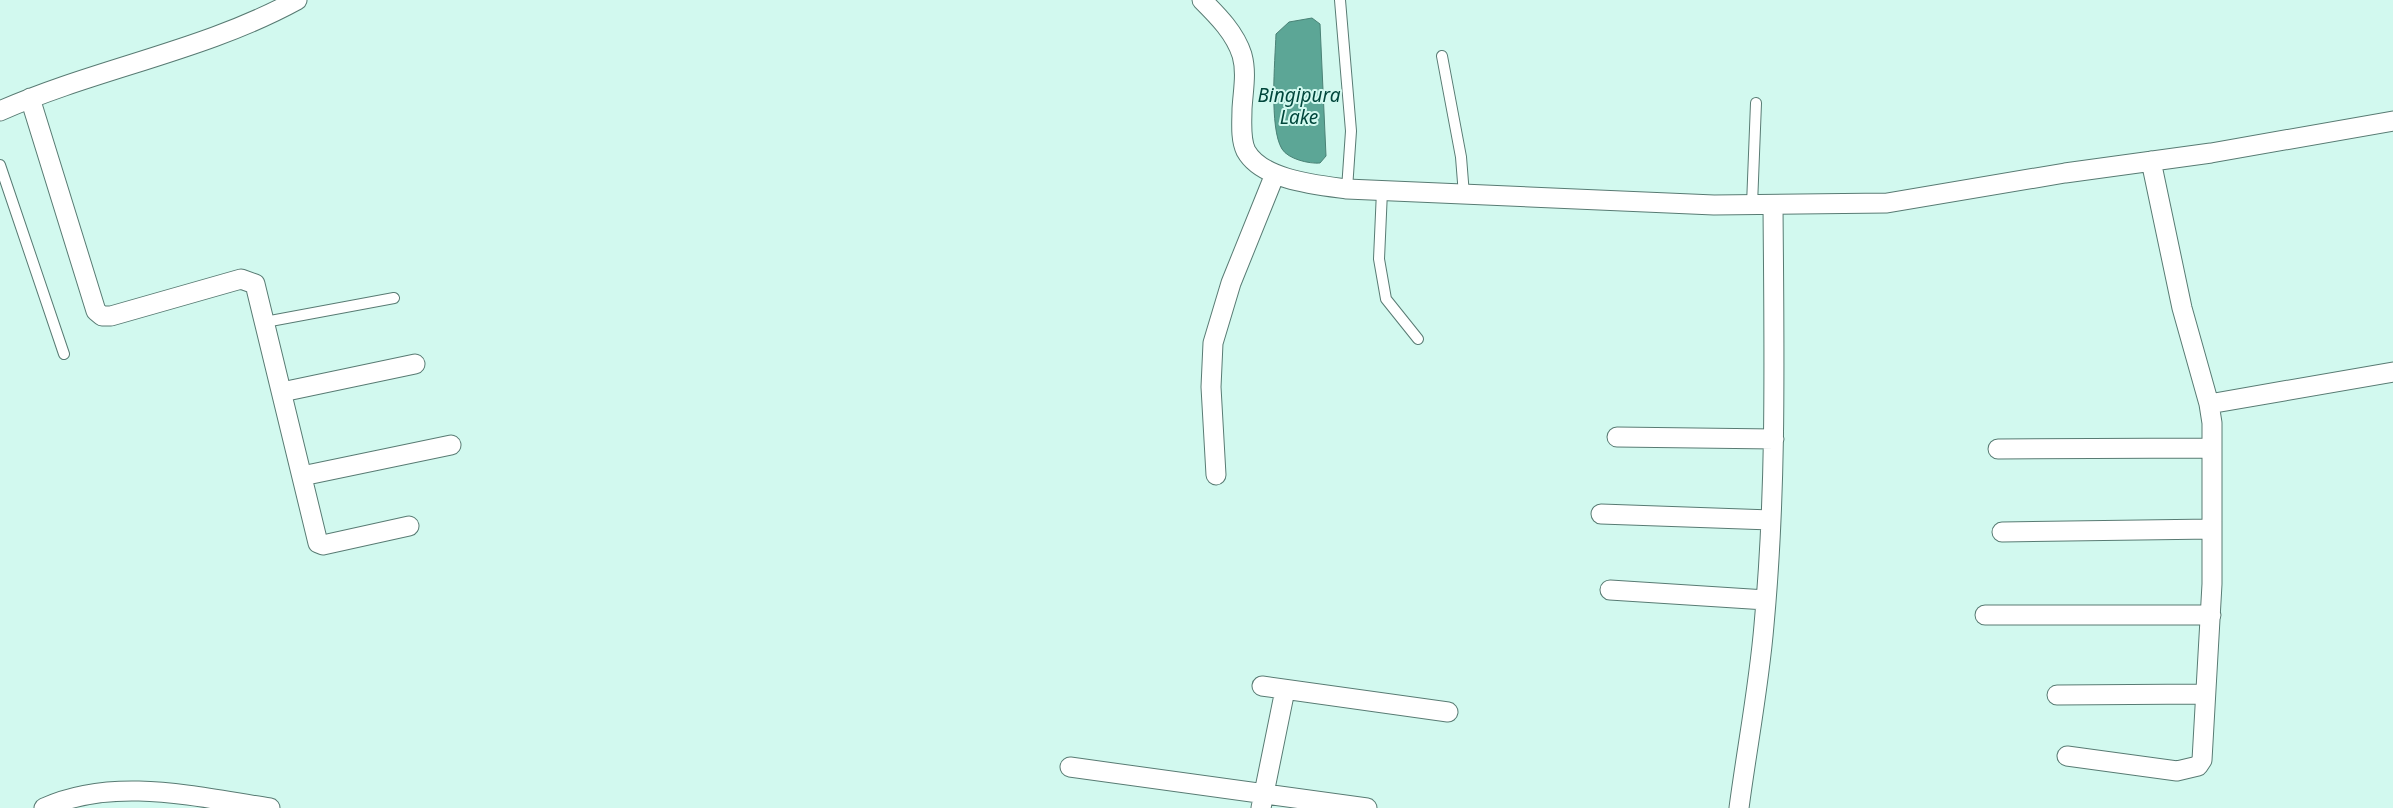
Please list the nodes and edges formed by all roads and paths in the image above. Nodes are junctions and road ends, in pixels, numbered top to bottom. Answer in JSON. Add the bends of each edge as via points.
{"nodes":[{"id":1,"x":298,"y":0,"type":"edge"},
{"id":2,"x":1202,"y":0,"type":"edge"},
{"id":3,"x":1340,"y":0,"type":"edge"},
{"id":4,"x":1442,"y":56,"type":"dead end"},
{"id":5,"x":30,"y":98,"type":"junction"},
{"id":6,"x":1756,"y":103,"type":"dead end"},
{"id":7,"x":0,"y":111,"type":"edge"},
{"id":8,"x":2393,"y":121,"type":"edge"},
{"id":9,"x":2151,"y":161,"type":"junction"},
{"id":10,"x":0,"y":165,"type":"edge"},
{"id":11,"x":1275,"y":174,"type":"junction"},
{"id":12,"x":1347,"y":189,"type":"junction"},
{"id":13,"x":1382,"y":191,"type":"junction"},
{"id":14,"x":1464,"y":196,"type":"junction"},
{"id":15,"x":1752,"y":205,"type":"junction"},
{"id":16,"x":1773,"y":205,"type":"junction"},
{"id":17,"x":394,"y":298,"type":"dead end"},
{"id":18,"x":265,"y":322,"type":"junction"},
{"id":19,"x":1418,"y":339,"type":"dead end"},
{"id":20,"x":64,"y":354,"type":"dead end"},
{"id":21,"x":415,"y":364,"type":"dead end"},
{"id":22,"x":2393,"y":372,"type":"edge"},
{"id":23,"x":282,"y":392,"type":"junction"},
{"id":24,"x":2209,"y":404,"type":"junction"},
{"id":25,"x":1617,"y":437,"type":"dead end"},
{"id":26,"x":1774,"y":440,"type":"junction"},
{"id":27,"x":450,"y":445,"type":"dead end"},
{"id":28,"x":2212,"y":448,"type":"junction"},
{"id":29,"x":1998,"y":449,"type":"dead end"},
{"id":30,"x":1216,"y":475,"type":"dead end"},
{"id":31,"x":302,"y":476,"type":"junction"},
{"id":32,"x":1601,"y":514,"type":"dead end"},
{"id":33,"x":1771,"y":520,"type":"junction"},
{"id":34,"x":408,"y":526,"type":"dead end"},
{"id":35,"x":2212,"y":529,"type":"junction"},
{"id":36,"x":2002,"y":532,"type":"dead end"},
{"id":37,"x":1610,"y":590,"type":"dead end"},
{"id":38,"x":1766,"y":600,"type":"junction"},
{"id":39,"x":1985,"y":615,"type":"dead end"},
{"id":40,"x":2210,"y":615,"type":"junction"},
{"id":41,"x":1262,"y":686,"type":"dead end"},
{"id":42,"x":1285,"y":690,"type":"junction"},
{"id":43,"x":2205,"y":694,"type":"junction"},
{"id":44,"x":2057,"y":695,"type":"dead end"},
{"id":45,"x":1448,"y":712,"type":"dead end"},
{"id":46,"x":2067,"y":756,"type":"dead end"},
{"id":47,"x":1070,"y":767,"type":"dead end"},
{"id":48,"x":1262,"y":800,"type":"edge"},
{"id":49,"x":44,"y":808,"type":"edge"},
{"id":50,"x":270,"y":808,"type":"edge"},
{"id":51,"x":1368,"y":808,"type":"edge"},
{"id":52,"x":1739,"y":808,"type":"edge"}],
"edges":[{"from":1,"to":5,"type":"street","via":[[263,19],[182,49]]},
{"from":2,"to":11,"type":"street","via":[[1232,33],[1243,58],[1245,149]]},
{"from":3,"to":12,"type":"lane","via":[[1351,130]]},
{"from":4,"to":14,"type":"lane","via":[[1461,157]]},
{"from":5,"to":7,"type":"street"},
{"from":5,"to":18,"type":"street","via":[[96,311],[102,316],[111,316],[241,279],[255,284]]},
{"from":6,"to":15,"type":"lane"},
{"from":8,"to":9,"type":"street"},
{"from":9,"to":16,"type":"street","via":[[1887,203]]},
{"from":9,"to":24,"type":"street","via":[[2182,308]]},
{"from":10,"to":20,"type":"lane"},
{"from":11,"to":12,"type":"street","via":[[1312,185]]},
{"from":11,"to":30,"type":"street","via":[[1231,283],[1213,343]]},
{"from":12,"to":13,"type":"street"},
{"from":13,"to":14,"type":"street"},
{"from":13,"to":19,"type":"lane","via":[[1379,259],[1386,299]]},
{"from":14,"to":15,"type":"street"},
{"from":15,"to":16,"type":"street"},
{"from":16,"to":26,"type":"street"},
{"from":17,"to":18,"type":"lane"},
{"from":18,"to":23,"type":"street"},
{"from":21,"to":23,"type":"street"},
{"from":22,"to":24,"type":"street"},
{"from":23,"to":31,"type":"street"},
{"from":24,"to":28,"type":"street"},
{"from":25,"to":26,"type":"street"},
{"from":26,"to":33,"type":"street"},
{"from":27,"to":31,"type":"street"},
{"from":28,"to":29,"type":"street"},
{"from":28,"to":35,"type":"street"},
{"from":31,"to":34,"type":"street","via":[[316,539],[323,545]]},
{"from":32,"to":33,"type":"street"},
{"from":33,"to":38,"type":"street"},
{"from":35,"to":36,"type":"street"},
{"from":35,"to":40,"type":"street"},
{"from":37,"to":38,"type":"street"},
{"from":38,"to":52,"type":"street"},
{"from":39,"to":40,"type":"street"},
{"from":40,"to":43,"type":"street"},
{"from":41,"to":42,"type":"street"},
{"from":42,"to":45,"type":"street"},
{"from":42,"to":48,"type":"street"},
{"from":43,"to":44,"type":"street"},
{"from":43,"to":46,"type":"street","via":[[2204,746],[2198,766],[2178,771]]},
{"from":47,"to":48,"type":"street"},
{"from":48,"to":51,"type":"street"},
{"from":49,"to":50,"type":"street","via":[[76,796],[118,790]]}]}
